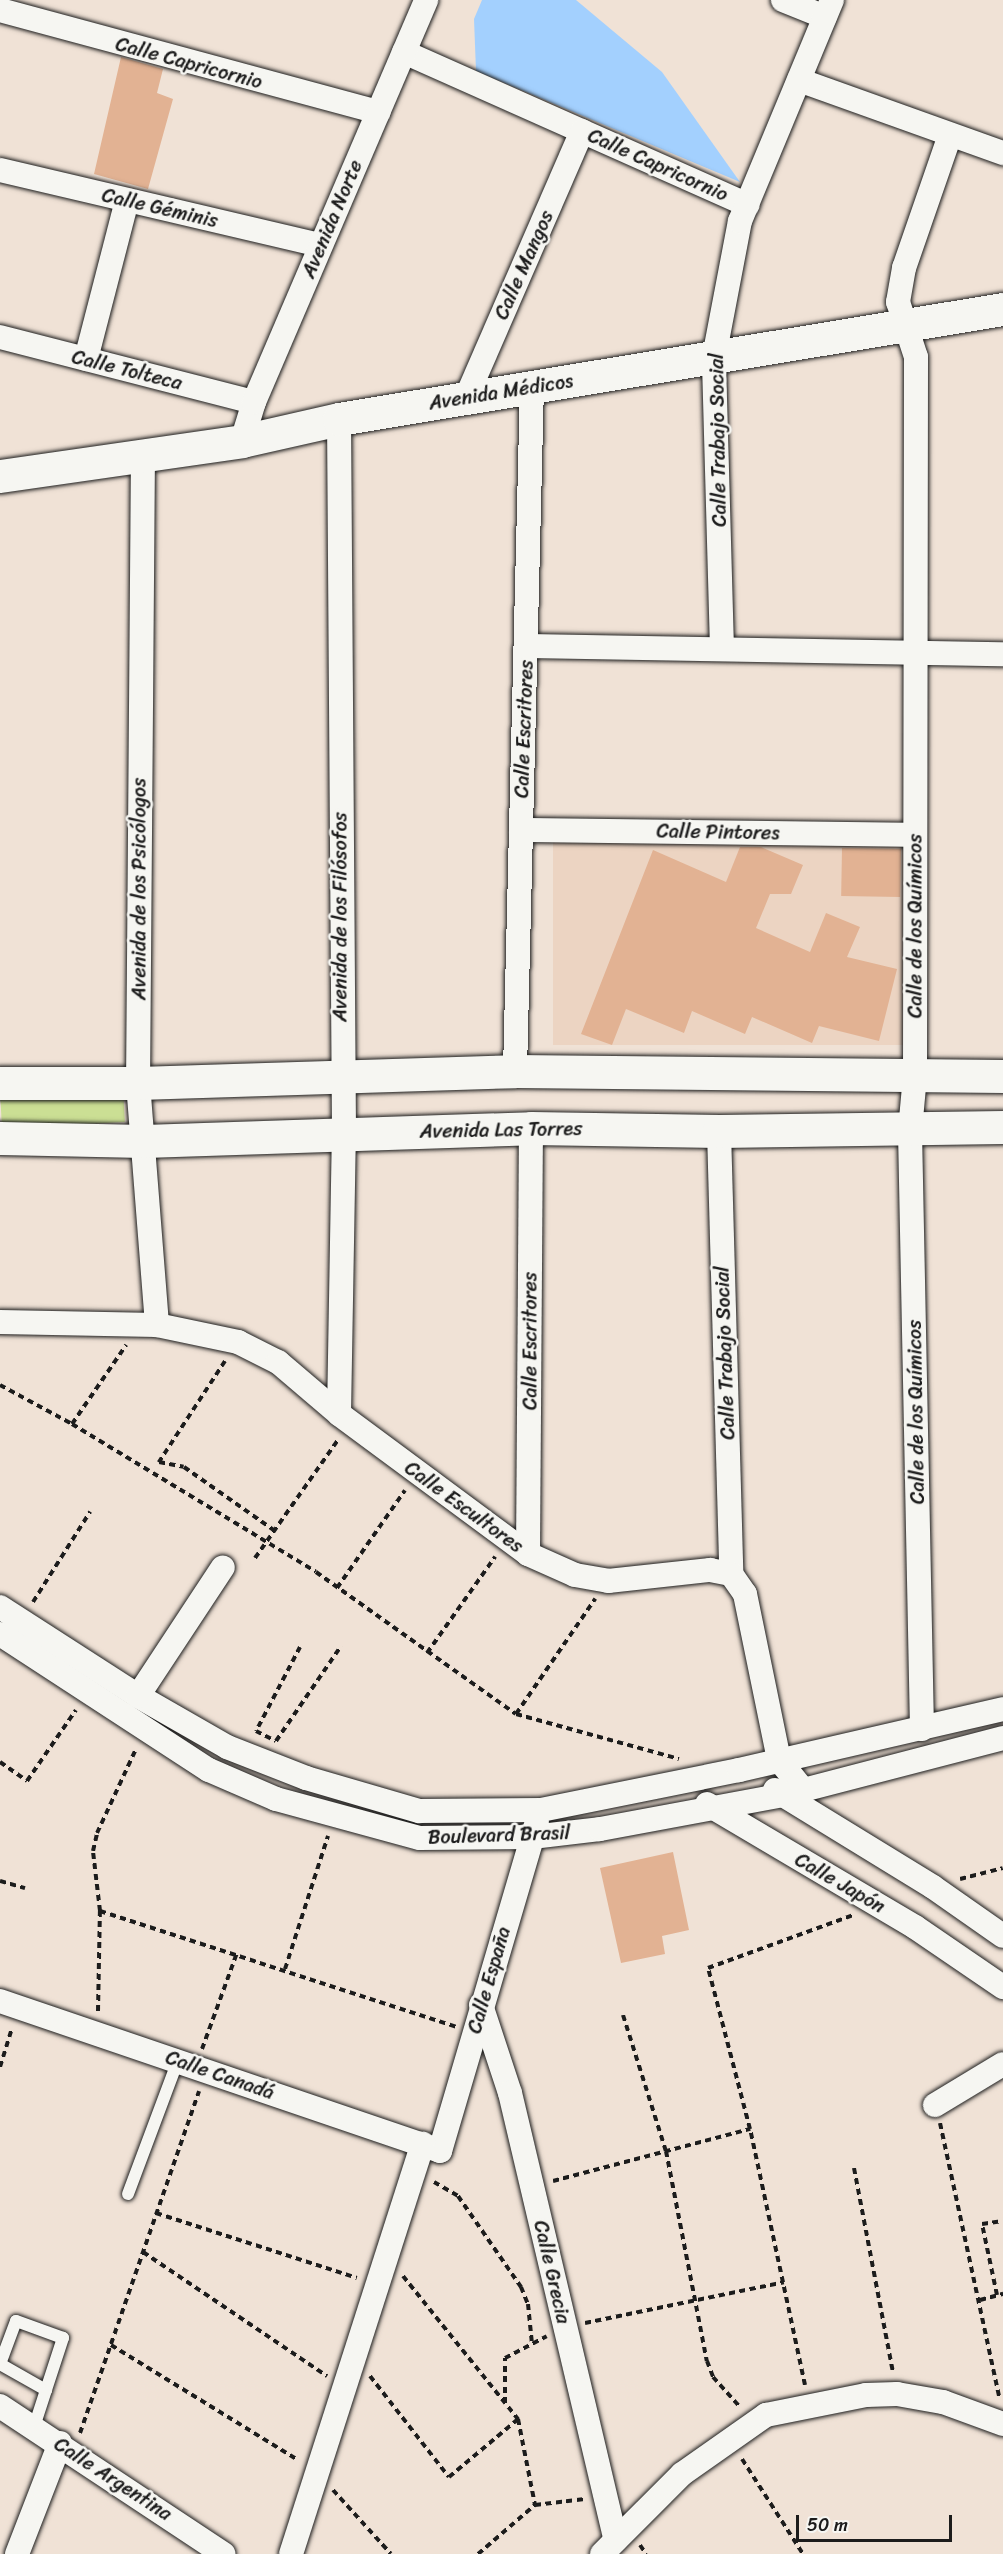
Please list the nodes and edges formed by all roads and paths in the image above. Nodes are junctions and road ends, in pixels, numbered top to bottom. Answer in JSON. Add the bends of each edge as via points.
{"nodes":[{"id":1,"x":426,"y":0,"type":"edge"},
{"id":2,"x":783,"y":0,"type":"edge"},
{"id":3,"x":829,"y":8,"type":"edge"},
{"id":4,"x":0,"y":10,"type":"edge"},
{"id":5,"x":404,"y":52,"type":"junction"},
{"id":6,"x":799,"y":80,"type":"junction"},
{"id":7,"x":378,"y":112,"type":"junction"},
{"id":8,"x":582,"y":131,"type":"junction"},
{"id":9,"x":951,"y":135,"type":"junction"},
{"id":10,"x":1003,"y":153,"type":"edge"},
{"id":11,"x":0,"y":170,"type":"edge"},
{"id":12,"x":127,"y":201,"type":"junction"},
{"id":13,"x":748,"y":205,"type":"junction"},
{"id":14,"x":320,"y":245,"type":"junction"},
{"id":15,"x":1003,"y":309,"type":"edge"},
{"id":16,"x":905,"y":327,"type":"junction"},
{"id":17,"x":0,"y":337,"type":"edge"},
{"id":18,"x":714,"y":357,"type":"junction"},
{"id":19,"x":86,"y":359,"type":"junction"},
{"id":20,"x":532,"y":387,"type":"junction"},
{"id":21,"x":466,"y":398,"type":"junction"},
{"id":22,"x":254,"y":402,"type":"junction"},
{"id":23,"x":339,"y":419,"type":"junction"},
{"id":24,"x":242,"y":441,"type":"junction"},
{"id":25,"x":142,"y":452,"type":"junction"},
{"id":26,"x":0,"y":476,"type":"edge"},
{"id":27,"x":526,"y":646,"type":"junction"},
{"id":28,"x":722,"y":649,"type":"junction"},
{"id":29,"x":915,"y":652,"type":"junction"},
{"id":30,"x":1003,"y":654,"type":"edge"},
{"id":31,"x":521,"y":830,"type":"junction"},
{"id":32,"x":915,"y":835,"type":"junction"},
{"id":33,"x":515,"y":1071,"type":"junction"},
{"id":34,"x":340,"y":1075,"type":"junction"},
{"id":35,"x":915,"y":1076,"type":"junction"},
{"id":36,"x":1003,"y":1076,"type":"edge"},
{"id":37,"x":0,"y":1083,"type":"edge"},
{"id":38,"x":138,"y":1083,"type":"junction"},
{"id":39,"x":1003,"y":1127,"type":"edge"},
{"id":40,"x":531,"y":1128,"type":"junction"},
{"id":41,"x":910,"y":1130,"type":"junction"},
{"id":42,"x":719,"y":1131,"type":"junction"},
{"id":43,"x":344,"y":1132,"type":"junction"},
{"id":44,"x":0,"y":1138,"type":"edge"},
{"id":45,"x":144,"y":1142,"type":"junction"},
{"id":46,"x":0,"y":1322,"type":"edge"},
{"id":47,"x":149,"y":1325,"type":"junction"},
{"id":48,"x":238,"y":1342,"type":"junction"},
{"id":49,"x":0,"y":1385,"type":"edge"},
{"id":50,"x":344,"y":1418,"type":"junction"},
{"id":51,"x":72,"y":1424,"type":"junction"},
{"id":52,"x":417,"y":1472,"type":"junction"},
{"id":53,"x":90,"y":1512,"type":"dead end"},
{"id":54,"x":275,"y":1532,"type":"junction"},
{"id":55,"x":508,"y":1539,"type":"junction"},
{"id":56,"x":267,"y":1543,"type":"junction"},
{"id":57,"x":528,"y":1554,"type":"junction"},
{"id":58,"x":255,"y":1558,"type":"dead end"},
{"id":59,"x":223,"y":1567,"type":"dead end"},
{"id":60,"x":731,"y":1574,"type":"junction"},
{"id":61,"x":608,"y":1581,"type":"junction"},
{"id":62,"x":337,"y":1588,"type":"junction"},
{"id":63,"x":0,"y":1607,"type":"edge"},
{"id":64,"x":22,"y":1621,"type":"junction"},
{"id":65,"x":0,"y":1634,"type":"edge"},
{"id":66,"x":341,"y":1646,"type":"dead end"},
{"id":67,"x":300,"y":1647,"type":"dead end"},
{"id":68,"x":427,"y":1654,"type":"junction"},
{"id":69,"x":88,"y":1692,"type":"junction"},
{"id":70,"x":138,"y":1696,"type":"junction"},
{"id":71,"x":1003,"y":1709,"type":"edge"},
{"id":72,"x":516,"y":1714,"type":"junction"},
{"id":73,"x":145,"y":1729,"type":"junction"},
{"id":74,"x":922,"y":1729,"type":"junction"},
{"id":75,"x":1003,"y":1738,"type":"edge"},
{"id":76,"x":684,"y":1760,"type":"dead end"},
{"id":77,"x":778,"y":1760,"type":"junction"},
{"id":78,"x":0,"y":1762,"type":"edge"},
{"id":79,"x":739,"y":1770,"type":"junction"},
{"id":80,"x":674,"y":1784,"type":"junction"},
{"id":81,"x":794,"y":1793,"type":"junction"},
{"id":82,"x":712,"y":1807,"type":"junction"},
{"id":83,"x":541,"y":1809,"type":"junction"},
{"id":84,"x":334,"y":1818,"type":"junction"},
{"id":85,"x":532,"y":1837,"type":"junction"},
{"id":86,"x":1003,"y":1868,"type":"edge"},
{"id":87,"x":0,"y":1881,"type":"edge"},
{"id":88,"x":933,"y":1887,"type":"junction"},
{"id":89,"x":25,"y":1888,"type":"dead end"},
{"id":90,"x":879,"y":1906,"type":"junction"},
{"id":91,"x":100,"y":1911,"type":"junction"},
{"id":92,"x":1003,"y":1936,"type":"edge"},
{"id":93,"x":237,"y":1953,"type":"junction"},
{"id":94,"x":285,"y":1969,"type":"junction"},
{"id":95,"x":1003,"y":1987,"type":"edge"},
{"id":96,"x":9,"y":2004,"type":"edge"},
{"id":97,"x":481,"y":2005,"type":"junction"},
{"id":98,"x":623,"y":2015,"type":"dead end"},
{"id":99,"x":474,"y":2033,"type":"junction"},
{"id":100,"x":97,"y":2034,"type":"junction"},
{"id":101,"x":1003,"y":2064,"type":"edge"},
{"id":102,"x":193,"y":2066,"type":"junction"},
{"id":103,"x":0,"y":2067,"type":"edge"},
{"id":104,"x":935,"y":2105,"type":"joint"},
{"id":105,"x":750,"y":2129,"type":"junction"},
{"id":106,"x":432,"y":2147,"type":"junction"},
{"id":107,"x":666,"y":2151,"type":"junction"},
{"id":108,"x":854,"y":2168,"type":"dead end"},
{"id":109,"x":414,"y":2172,"type":"junction"},
{"id":110,"x":532,"y":2186,"type":"junction"},
{"id":111,"x":128,"y":2194,"type":"dead end"},
{"id":112,"x":156,"y":2213,"type":"junction"},
{"id":113,"x":1003,"y":2221,"type":"edge"},
{"id":114,"x":143,"y":2252,"type":"junction"},
{"id":115,"x":387,"y":2257,"type":"junction"},
{"id":116,"x":784,"y":2282,"type":"junction"},
{"id":117,"x":378,"y":2285,"type":"junction"},
{"id":118,"x":1003,"y":2294,"type":"edge"},
{"id":119,"x":998,"y":2295,"type":"junction"},
{"id":120,"x":694,"y":2300,"type":"junction"},
{"id":121,"x":980,"y":2300,"type":"junction"},
{"id":122,"x":565,"y":2327,"type":"junction"},
{"id":123,"x":532,"y":2344,"type":"junction"},
{"id":124,"x":111,"y":2345,"type":"junction"},
{"id":125,"x":355,"y":2356,"type":"junction"},
{"id":126,"x":345,"y":2388,"type":"junction"},
{"id":127,"x":46,"y":2390,"type":"junction"},
{"id":128,"x":897,"y":2394,"type":"junction"},
{"id":129,"x":505,"y":2403,"type":"junction"},
{"id":130,"x":0,"y":2406,"type":"edge"},
{"id":131,"x":809,"y":2406,"type":"junction"},
{"id":132,"x":1002,"y":2414,"type":"edge"},
{"id":133,"x":518,"y":2419,"type":"junction"},
{"id":134,"x":754,"y":2420,"type":"junction"},
{"id":135,"x":34,"y":2427,"type":"junction"},
{"id":136,"x":729,"y":2439,"type":"junction"},
{"id":137,"x":67,"y":2448,"type":"junction"},
{"id":138,"x":318,"y":2472,"type":"junction"},
{"id":139,"x":605,"y":2497,"type":"junction"},
{"id":140,"x":535,"y":2505,"type":"junction"},
{"id":141,"x":609,"y":2547,"type":"edge"},
{"id":142,"x":17,"y":2554,"type":"edge"},
{"id":143,"x":224,"y":2554,"type":"edge"},
{"id":144,"x":291,"y":2554,"type":"edge"},
{"id":145,"x":391,"y":2554,"type":"edge"},
{"id":146,"x":478,"y":2554,"type":"edge"},
{"id":147,"x":803,"y":2554,"type":"edge"}],
"edges":[{"from":1,"to":5,"type":"street","name":"Avenida Norte"},
{"from":2,"to":3,"type":"street"},
{"from":3,"to":6,"type":"street","name":"Calle Trabajo Social"},
{"from":4,"to":7,"type":"street","name":"Calle Capricornio"},
{"from":5,"to":7,"type":"street","name":"Avenida Norte"},
{"from":5,"to":8,"type":"street","name":"Calle Capricornio"},
{"from":6,"to":9,"type":"street"},
{"from":6,"to":13,"type":"street","name":"Calle Trabajo Social"},
{"from":7,"to":14,"type":"street","name":"Avenida Norte"},
{"from":8,"to":13,"type":"street","name":"Calle Capricornio"},
{"from":8,"to":21,"type":"street","name":"Calle Mangos"},
{"from":9,"to":10,"type":"street"},
{"from":9,"to":16,"type":"street","name":"Calle de los Químicos","via":[[904,268],[898,303]]},
{"from":11,"to":12,"type":"street","name":"Calle Géminis"},
{"from":12,"to":14,"type":"street","name":"Calle Géminis"},
{"from":12,"to":19,"type":"street"},
{"from":13,"to":18,"type":"street","name":"Calle Trabajo Social","via":[[740,221]]},
{"from":14,"to":22,"type":"street","name":"Avenida Norte"},
{"from":15,"to":16,"type":"main road","name":"Avenida Médicos"},
{"from":16,"to":18,"type":"main road","name":"Avenida Médicos"},
{"from":16,"to":29,"type":"street","name":"Calle de los Químicos","via":[[916,357]]},
{"from":17,"to":19,"type":"street","name":"Calle Tolteca"},
{"from":18,"to":20,"type":"main road","name":"Avenida Médicos"},
{"from":18,"to":28,"type":"street","name":"Calle Trabajo Social"},
{"from":19,"to":22,"type":"street","name":"Calle Tolteca"},
{"from":20,"to":21,"type":"main road","name":"Avenida Médicos"},
{"from":20,"to":27,"type":"street","name":"Calle Escritores"},
{"from":21,"to":23,"type":"main road","name":"Avenida Médicos"},
{"from":22,"to":24,"type":"street","name":"Avenida Norte"},
{"from":23,"to":24,"type":"main road","name":"Avenida Médicos"},
{"from":23,"to":34,"type":"street","name":"Avenida de los Filósofos"},
{"from":24,"to":25,"type":"main road","name":"Avenida Médicos"},
{"from":25,"to":26,"type":"main road","name":"Avenida Médicos"},
{"from":25,"to":38,"type":"street","name":"Avenida de los Psicólogos"},
{"from":27,"to":28,"type":"street"},
{"from":27,"to":31,"type":"street","name":"Calle Escritores"},
{"from":28,"to":29,"type":"street"},
{"from":29,"to":30,"type":"street"},
{"from":29,"to":32,"type":"street","name":"Calle de los Químicos"},
{"from":31,"to":32,"type":"street","name":"Calle Pintores"},
{"from":31,"to":33,"type":"street","name":"Calle Escritores"},
{"from":32,"to":35,"type":"street","name":"Calle de los Químicos"},
{"from":33,"to":34,"type":"main road"},
{"from":33,"to":35,"type":"main road"},
{"from":34,"to":38,"type":"main road"},
{"from":34,"to":43,"type":"street","name":"Avenida de los Filósofos"},
{"from":35,"to":36,"type":"main road"},
{"from":35,"to":41,"type":"street","name":"Calle de los Químicos"},
{"from":37,"to":38,"type":"main road"},
{"from":38,"to":45,"type":"street","name":"Avenida de los Psicólogos"},
{"from":39,"to":41,"type":"main road","name":"Avenida Las Torres"},
{"from":40,"to":42,"type":"main road","name":"Avenida Las Torres"},
{"from":40,"to":43,"type":"main road","name":"Avenida Las Torres"},
{"from":40,"to":57,"type":"street","name":"Calle Escritores"},
{"from":41,"to":42,"type":"main road","name":"Avenida Las Torres"},
{"from":41,"to":74,"type":"street","name":"Calle de los Químicos"},
{"from":42,"to":60,"type":"street","name":"Calle Trabajo Social"},
{"from":43,"to":45,"type":"main road","name":"Avenida Las Torres"},
{"from":43,"to":50,"type":"street","name":"Avenida de los Filósofos"},
{"from":44,"to":45,"type":"main road","name":"Avenida Las Torres"},
{"from":45,"to":47,"type":"street","name":"Avenida de los Psicólogos"},
{"from":46,"to":47,"type":"street","name":"Calle Escultores"},
{"from":47,"to":48,"type":"street","name":"Calle Escultores"},
{"from":47,"to":51,"type":"path"},
{"from":48,"to":50,"type":"street","name":"Calle Escultores","via":[[278,1362]]},
{"from":48,"to":54,"type":"path","via":[[159,1462],[184,1467]]},
{"from":49,"to":51,"type":"path"},
{"from":50,"to":52,"type":"street","name":"Calle Escultores"},
{"from":50,"to":54,"type":"path"},
{"from":51,"to":56,"type":"path"},
{"from":52,"to":55,"type":"street","name":"Calle Escultores"},
{"from":52,"to":62,"type":"path"},
{"from":53,"to":64,"type":"path"},
{"from":54,"to":56,"type":"path"},
{"from":55,"to":57,"type":"street","name":"Calle Escultores"},
{"from":55,"to":68,"type":"path"},
{"from":56,"to":58,"type":"path"},
{"from":56,"to":62,"type":"path"},
{"from":57,"to":61,"type":"street","name":"Calle Escultores","via":[[575,1575]]},
{"from":59,"to":70,"type":"street"},
{"from":60,"to":61,"type":"street","name":"Calle Escultores","via":[[710,1570]]},
{"from":60,"to":77,"type":"street","via":[[745,1594]]},
{"from":61,"to":72,"type":"path"},
{"from":62,"to":68,"type":"path"},
{"from":63,"to":64,"type":"street","name":"Boulevard Brasil"},
{"from":64,"to":70,"type":"street","name":"Boulevard Brasil"},
{"from":65,"to":69,"type":"street","name":"Boulevard Brasil"},
{"from":66,"to":67,"type":"path","via":[[276,1741],[256,1731]]},
{"from":68,"to":72,"type":"path"},
{"from":69,"to":73,"type":"street","name":"Boulevard Brasil"},
{"from":69,"to":78,"type":"path","via":[[27,1781]]},
{"from":70,"to":83,"type":"street","name":"Boulevard Brasil","via":[[227,1747],[367,1798],[419,1811]]},
{"from":71,"to":74,"type":"street","name":"Boulevard Brasil"},
{"from":72,"to":76,"type":"path"},
{"from":73,"to":84,"type":"street","name":"Boulevard Brasil","via":[[209,1770],[276,1799]]},
{"from":73,"to":91,"type":"path","via":[[97,1833],[93,1851]]},
{"from":74,"to":77,"type":"street","name":"Boulevard Brasil"},
{"from":75,"to":81,"type":"street","name":"Boulevard Brasil"},
{"from":77,"to":79,"type":"street","name":"Boulevard Brasil"},
{"from":77,"to":81,"type":"street"},
{"from":79,"to":80,"type":"street","name":"Boulevard Brasil"},
{"from":79,"to":81,"type":"street"},
{"from":80,"to":82,"type":"street","name":"Calle Japón"},
{"from":80,"to":83,"type":"street","name":"Boulevard Brasil"},
{"from":81,"to":82,"type":"street","name":"Boulevard Brasil"},
{"from":81,"to":88,"type":"street"},
{"from":82,"to":85,"type":"street","name":"Boulevard Brasil","via":[[600,1829]]},
{"from":82,"to":90,"type":"street","name":"Calle Japón"},
{"from":83,"to":85,"type":"street","name":"Calle España"},
{"from":84,"to":85,"type":"street","name":"Boulevard Brasil","via":[[420,1838]]},
{"from":84,"to":94,"type":"path"},
{"from":85,"to":97,"type":"street","name":"Calle España"},
{"from":86,"to":88,"type":"path"},
{"from":87,"to":89,"type":"path"},
{"from":88,"to":92,"type":"street"},
{"from":90,"to":95,"type":"street","name":"Calle Japón"},
{"from":90,"to":105,"type":"path","via":[[708,1968]]},
{"from":91,"to":93,"type":"path"},
{"from":91,"to":100,"type":"path"},
{"from":93,"to":94,"type":"path"},
{"from":93,"to":102,"type":"path"},
{"from":94,"to":99,"type":"path"},
{"from":96,"to":100,"type":"street","name":"Calle Canadá"},
{"from":96,"to":103,"type":"path"},
{"from":97,"to":99,"type":"street","name":"Calle España"},
{"from":97,"to":110,"type":"street","name":"Calle Grecia","via":[[510,2093]]},
{"from":98,"to":107,"type":"path"},
{"from":99,"to":106,"type":"street","name":"Calle España"},
{"from":100,"to":102,"type":"street","name":"Calle Canadá"},
{"from":101,"to":104,"type":"street"},
{"from":102,"to":106,"type":"street","name":"Calle Canadá"},
{"from":102,"to":111,"type":"lane"},
{"from":102,"to":112,"type":"path"},
{"from":104,"to":121,"type":"path"},
{"from":105,"to":107,"type":"path"},
{"from":105,"to":116,"type":"path"},
{"from":106,"to":109,"type":"street","name":"Calle España"},
{"from":107,"to":110,"type":"path"},
{"from":107,"to":120,"type":"path"},
{"from":108,"to":128,"type":"path"},
{"from":109,"to":115,"type":"street","name":"Calle España"},
{"from":109,"to":123,"type":"path","via":[[458,2196],[515,2278],[528,2304]]},
{"from":110,"to":122,"type":"street","name":"Calle Grecia"},
{"from":112,"to":114,"type":"path"},
{"from":112,"to":117,"type":"path"},
{"from":113,"to":119,"type":"path","via":[[982,2224]]},
{"from":114,"to":124,"type":"path"},
{"from":114,"to":126,"type":"path"},
{"from":115,"to":117,"type":"street","name":"Calle España"},
{"from":115,"to":129,"type":"path"},
{"from":116,"to":120,"type":"path"},
{"from":116,"to":131,"type":"path"},
{"from":117,"to":125,"type":"street","name":"Calle España"},
{"from":118,"to":119,"type":"path"},
{"from":119,"to":121,"type":"path"},
{"from":120,"to":122,"type":"path"},
{"from":120,"to":134,"type":"path","via":[[713,2377]]},
{"from":121,"to":132,"type":"path"},
{"from":122,"to":123,"type":"path"},
{"from":122,"to":139,"type":"street","name":"Calle Grecia"},
{"from":123,"to":129,"type":"path","via":[[505,2358]]},
{"from":124,"to":137,"type":"path"},
{"from":124,"to":138,"type":"path"},
{"from":125,"to":126,"type":"street","name":"Calle España"},
{"from":125,"to":133,"type":"path","via":[[449,2477]]},
{"from":126,"to":138,"type":"street","name":"Calle España"},
{"from":127,"to":127,"type":"lane","via":[[0,2364],[16,2321],[63,2338]]},
{"from":127,"to":135,"type":"lane"},
{"from":128,"to":131,"type":"street","via":[[866,2395]]},
{"from":128,"to":132,"type":"street"},
{"from":129,"to":133,"type":"path"},
{"from":130,"to":135,"type":"street","name":"Calle Argentina"},
{"from":131,"to":134,"type":"street"},
{"from":133,"to":140,"type":"path"},
{"from":134,"to":136,"type":"street"},
{"from":135,"to":137,"type":"street","name":"Calle Argentina"},
{"from":136,"to":141,"type":"street","via":[[682,2474]]},
{"from":136,"to":147,"type":"path"},
{"from":137,"to":142,"type":"street"},
{"from":137,"to":143,"type":"street","name":"Calle Argentina"},
{"from":138,"to":144,"type":"street","name":"Calle España"},
{"from":138,"to":145,"type":"path"},
{"from":139,"to":140,"type":"path"},
{"from":139,"to":141,"type":"street","name":"Calle Grecia"},
{"from":140,"to":146,"type":"path"}]}
